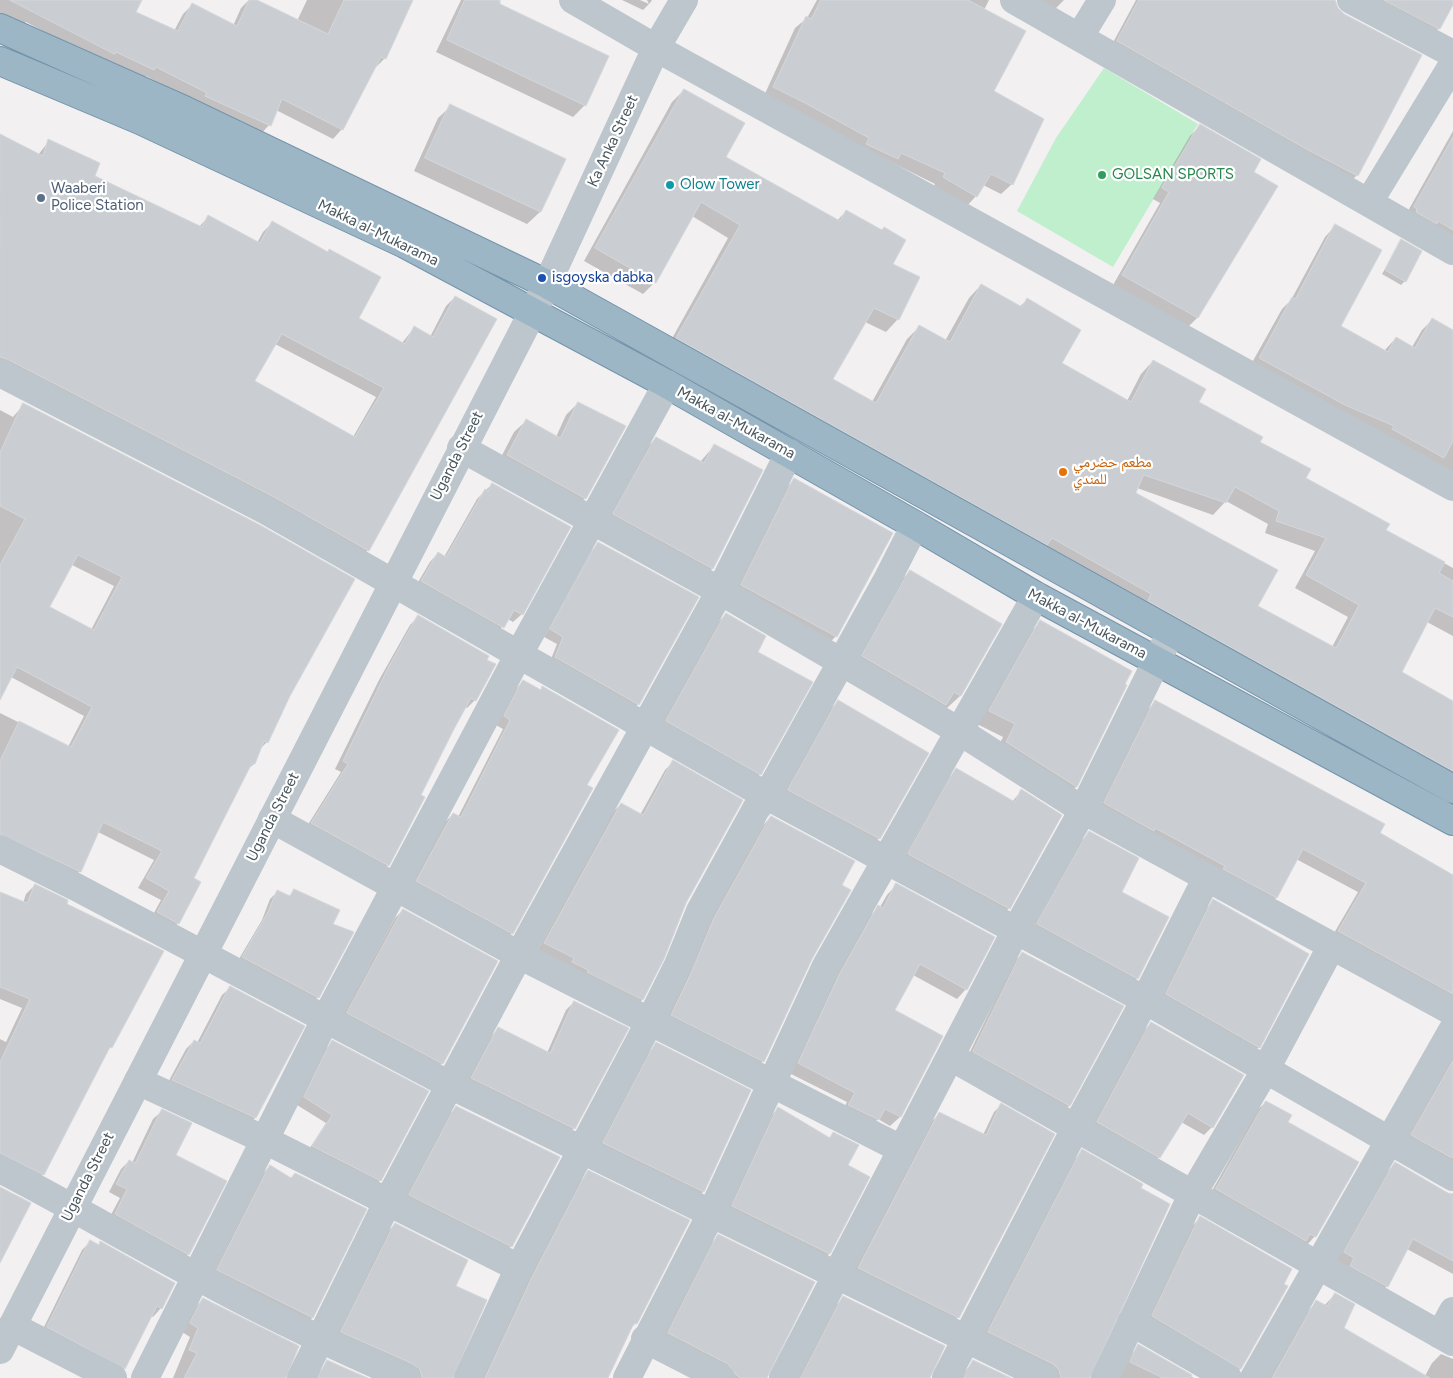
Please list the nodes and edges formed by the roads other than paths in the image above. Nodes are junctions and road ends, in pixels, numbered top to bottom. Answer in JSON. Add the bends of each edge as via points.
{"nodes":[{"id":1,"x":573,"y":0,"type":"edge"},
{"id":2,"x":684,"y":0,"type":"edge"},
{"id":3,"x":1014,"y":0,"type":"edge"},
{"id":4,"x":1102,"y":0,"type":"edge"},
{"id":5,"x":1351,"y":0,"type":"edge"},
{"id":6,"x":0,"y":28,"type":"edge"},
{"id":7,"x":1080,"y":36,"type":"junction"},
{"id":8,"x":656,"y":48,"type":"junction"},
{"id":9,"x":1453,"y":54,"type":"edge"},
{"id":10,"x":0,"y":61,"type":"edge"},
{"id":11,"x":1453,"y":64,"type":"edge"},
{"id":12,"x":1369,"y":202,"type":"junction"},
{"id":13,"x":1453,"y":251,"type":"edge"},
{"id":14,"x":547,"y":284,"type":"junction"},
{"id":15,"x":531,"y":313,"type":"junction"},
{"id":16,"x":0,"y":373,"type":"edge"},
{"id":17,"x":667,"y":384,"type":"junction"},
{"id":18,"x":461,"y":448,"type":"junction"},
{"id":19,"x":789,"y":453,"type":"junction"},
{"id":20,"x":1453,"y":486,"type":"edge"},
{"id":21,"x":593,"y":521,"type":"junction"},
{"id":22,"x":915,"y":524,"type":"junction"},
{"id":23,"x":394,"y":582,"type":"junction"},
{"id":24,"x":720,"y":591,"type":"junction"},
{"id":25,"x":1036,"y":596,"type":"junction"},
{"id":26,"x":1171,"y":632,"type":"junction"},
{"id":27,"x":519,"y":654,"type":"junction"},
{"id":28,"x":1156,"y":661,"type":"junction"},
{"id":29,"x":841,"y":664,"type":"junction"},
{"id":30,"x":646,"y":728,"type":"junction"},
{"id":31,"x":959,"y":731,"type":"junction"},
{"id":32,"x":1453,"y":789,"type":"edge"},
{"id":33,"x":767,"y":796,"type":"junction"},
{"id":34,"x":1083,"y":810,"type":"junction"},
{"id":35,"x":272,"y":819,"type":"junction"},
{"id":36,"x":1453,"y":821,"type":"edge"},
{"id":37,"x":0,"y":849,"type":"edge"},
{"id":38,"x":886,"y":860,"type":"junction"},
{"id":39,"x":1206,"y":879,"type":"junction"},
{"id":40,"x":396,"y":888,"type":"junction"},
{"id":41,"x":1016,"y":930,"type":"junction"},
{"id":42,"x":1331,"y":947,"type":"junction"},
{"id":43,"x":203,"y":954,"type":"junction"},
{"id":44,"x":519,"y":955,"type":"junction"},
{"id":45,"x":1145,"y":1000,"type":"junction"},
{"id":46,"x":1453,"y":1012,"type":"edge"},
{"id":47,"x":326,"y":1018,"type":"junction"},
{"id":48,"x":650,"y":1020,"type":"junction"},
{"id":49,"x":1453,"y":1029,"type":"edge"},
{"id":50,"x":951,"y":1057,"type":"junction"},
{"id":51,"x":1266,"y":1069,"type":"junction"},
{"id":52,"x":138,"y":1081,"type":"junction"},
{"id":53,"x":772,"y":1084,"type":"junction"},
{"id":54,"x":450,"y":1085,"type":"junction"},
{"id":55,"x":1075,"y":1129,"type":"junction"},
{"id":56,"x":265,"y":1140,"type":"junction"},
{"id":57,"x":1387,"y":1141,"type":"junction"},
{"id":58,"x":901,"y":1149,"type":"junction"},
{"id":59,"x":583,"y":1150,"type":"junction"},
{"id":60,"x":0,"y":1169,"type":"edge"},
{"id":61,"x":1453,"y":1177,"type":"edge"},
{"id":62,"x":1192,"y":1195,"type":"junction"},
{"id":63,"x":388,"y":1201,"type":"junction"},
{"id":64,"x":73,"y":1207,"type":"junction"},
{"id":65,"x":712,"y":1212,"type":"junction"},
{"id":66,"x":1317,"y":1266,"type":"junction"},
{"id":67,"x":520,"y":1268,"type":"junction"},
{"id":68,"x":836,"y":1274,"type":"junction"},
{"id":69,"x":196,"y":1276,"type":"junction"},
{"id":70,"x":1453,"y":1311,"type":"edge"},
{"id":71,"x":1130,"y":1322,"type":"junction"},
{"id":72,"x":6,"y":1338,"type":"edge"},
{"id":73,"x":968,"y":1338,"type":"junction"},
{"id":74,"x":1446,"y":1338,"type":"edge"},
{"id":75,"x":645,"y":1339,"type":"junction"},
{"id":76,"x":321,"y":1340,"type":"junction"},
{"id":77,"x":113,"y":1378,"type":"edge"},
{"id":78,"x":145,"y":1378,"type":"edge"},
{"id":79,"x":301,"y":1378,"type":"edge"},
{"id":80,"x":407,"y":1378,"type":"edge"},
{"id":81,"x":468,"y":1378,"type":"edge"},
{"id":82,"x":627,"y":1378,"type":"edge"},
{"id":83,"x":721,"y":1378,"type":"edge"},
{"id":84,"x":783,"y":1378,"type":"edge"},
{"id":85,"x":946,"y":1378,"type":"edge"},
{"id":86,"x":1046,"y":1378,"type":"edge"},
{"id":87,"x":1105,"y":1378,"type":"edge"},
{"id":88,"x":1228,"y":1378,"type":"edge"},
{"id":89,"x":1254,"y":1378,"type":"edge"}],
"edges":[{"from":1,"to":8,"type":"street"},
{"from":2,"to":8,"type":"street","name":"Ka Anka Street"},
{"from":3,"to":7,"type":"street"},
{"from":4,"to":7,"type":"street"},
{"from":5,"to":9,"type":"street"},
{"from":6,"to":14,"type":"highway","name":"Makka al-Mukarama","via":[[184,110]]},
{"from":7,"to":12,"type":"street"},
{"from":8,"to":14,"type":"street","name":"Ka Anka Street"},
{"from":8,"to":20,"type":"street"},
{"from":10,"to":15,"type":"highway","name":"Makka al-Mukarama","via":[[140,120],[396,240]]},
{"from":11,"to":12,"type":"street"},
{"from":12,"to":13,"type":"street"},
{"from":14,"to":15,"type":"street","name":"Uganda Street"},
{"from":14,"to":26,"type":"highway","name":"Makka al-Mukarama"},
{"from":15,"to":17,"type":"highway","name":"Makka al-Mukarama"},
{"from":15,"to":18,"type":"street","name":"Uganda Street"},
{"from":16,"to":23,"type":"street","via":[[267,511]]},
{"from":17,"to":19,"type":"highway","name":"Makka al-Mukarama"},
{"from":17,"to":21,"type":"street"},
{"from":18,"to":21,"type":"street"},
{"from":18,"to":23,"type":"street","name":"Uganda Street"},
{"from":19,"to":22,"type":"highway","name":"Makka al-Mukarama"},
{"from":19,"to":24,"type":"street"},
{"from":21,"to":24,"type":"street"},
{"from":21,"to":27,"type":"street"},
{"from":22,"to":25,"type":"highway","name":"Makka al-Mukarama"},
{"from":22,"to":29,"type":"street"},
{"from":23,"to":27,"type":"street"},
{"from":23,"to":35,"type":"street","name":"Uganda Street"},
{"from":24,"to":29,"type":"street"},
{"from":24,"to":30,"type":"street"},
{"from":25,"to":28,"type":"highway","name":"Makka al-Mukarama"},
{"from":25,"to":31,"type":"street"},
{"from":26,"to":28,"type":"street"},
{"from":26,"to":32,"type":"highway","name":"Makka al-Mukarama"},
{"from":27,"to":30,"type":"street"},
{"from":27,"to":40,"type":"street"},
{"from":28,"to":34,"type":"street"},
{"from":28,"to":36,"type":"highway","name":"Makka al-Mukarama"},
{"from":29,"to":31,"type":"street"},
{"from":29,"to":33,"type":"street"},
{"from":30,"to":33,"type":"street"},
{"from":30,"to":44,"type":"street"},
{"from":31,"to":34,"type":"street"},
{"from":31,"to":38,"type":"street"},
{"from":33,"to":38,"type":"street"},
{"from":33,"to":48,"type":"street","via":[[756,809],[700,911],[678,965]]},
{"from":34,"to":39,"type":"street"},
{"from":34,"to":41,"type":"street"},
{"from":35,"to":40,"type":"street"},
{"from":35,"to":43,"type":"street","name":"Uganda Street"},
{"from":37,"to":43,"type":"street"},
{"from":38,"to":41,"type":"street"},
{"from":38,"to":53,"type":"street","via":[[826,966]]},
{"from":39,"to":42,"type":"street"},
{"from":39,"to":45,"type":"street"},
{"from":40,"to":44,"type":"street"},
{"from":40,"to":47,"type":"street"},
{"from":41,"to":45,"type":"street"},
{"from":41,"to":50,"type":"street"},
{"from":42,"to":46,"type":"street"},
{"from":42,"to":51,"type":"street"},
{"from":43,"to":47,"type":"street"},
{"from":43,"to":52,"type":"street","name":"Uganda Street"},
{"from":44,"to":48,"type":"street"},
{"from":44,"to":54,"type":"street"},
{"from":45,"to":51,"type":"street"},
{"from":45,"to":55,"type":"street"},
{"from":47,"to":54,"type":"street"},
{"from":47,"to":56,"type":"street"},
{"from":48,"to":53,"type":"street"},
{"from":48,"to":59,"type":"street"},
{"from":49,"to":57,"type":"street"},
{"from":50,"to":55,"type":"street"},
{"from":50,"to":58,"type":"street"},
{"from":51,"to":57,"type":"street"},
{"from":51,"to":62,"type":"street"},
{"from":52,"to":56,"type":"street"},
{"from":52,"to":64,"type":"street","name":"Uganda Street"},
{"from":53,"to":58,"type":"street"},
{"from":53,"to":65,"type":"street"},
{"from":54,"to":59,"type":"street"},
{"from":54,"to":63,"type":"street"},
{"from":55,"to":62,"type":"street"},
{"from":55,"to":73,"type":"street"},
{"from":56,"to":63,"type":"street"},
{"from":56,"to":69,"type":"street"},
{"from":57,"to":61,"type":"street"},
{"from":57,"to":66,"type":"street"},
{"from":58,"to":68,"type":"street"},
{"from":59,"to":65,"type":"street"},
{"from":59,"to":67,"type":"street"},
{"from":60,"to":64,"type":"street"},
{"from":62,"to":66,"type":"street"},
{"from":62,"to":71,"type":"street"},
{"from":63,"to":67,"type":"street"},
{"from":63,"to":76,"type":"street"},
{"from":64,"to":69,"type":"street"},
{"from":64,"to":72,"type":"street","name":"Uganda Street"},
{"from":65,"to":68,"type":"street"},
{"from":65,"to":75,"type":"street"},
{"from":66,"to":74,"type":"street"},
{"from":66,"to":89,"type":"street"},
{"from":67,"to":81,"type":"street"},
{"from":68,"to":73,"type":"street"},
{"from":68,"to":84,"type":"street"},
{"from":69,"to":76,"type":"street"},
{"from":69,"to":78,"type":"street"},
{"from":70,"to":74,"type":"street"},
{"from":71,"to":87,"type":"street"},
{"from":71,"to":88,"type":"street"},
{"from":72,"to":77,"type":"street"},
{"from":73,"to":85,"type":"street"},
{"from":73,"to":86,"type":"street"},
{"from":75,"to":82,"type":"street"},
{"from":75,"to":83,"type":"street"},
{"from":76,"to":79,"type":"street"},
{"from":76,"to":80,"type":"street"}]}
